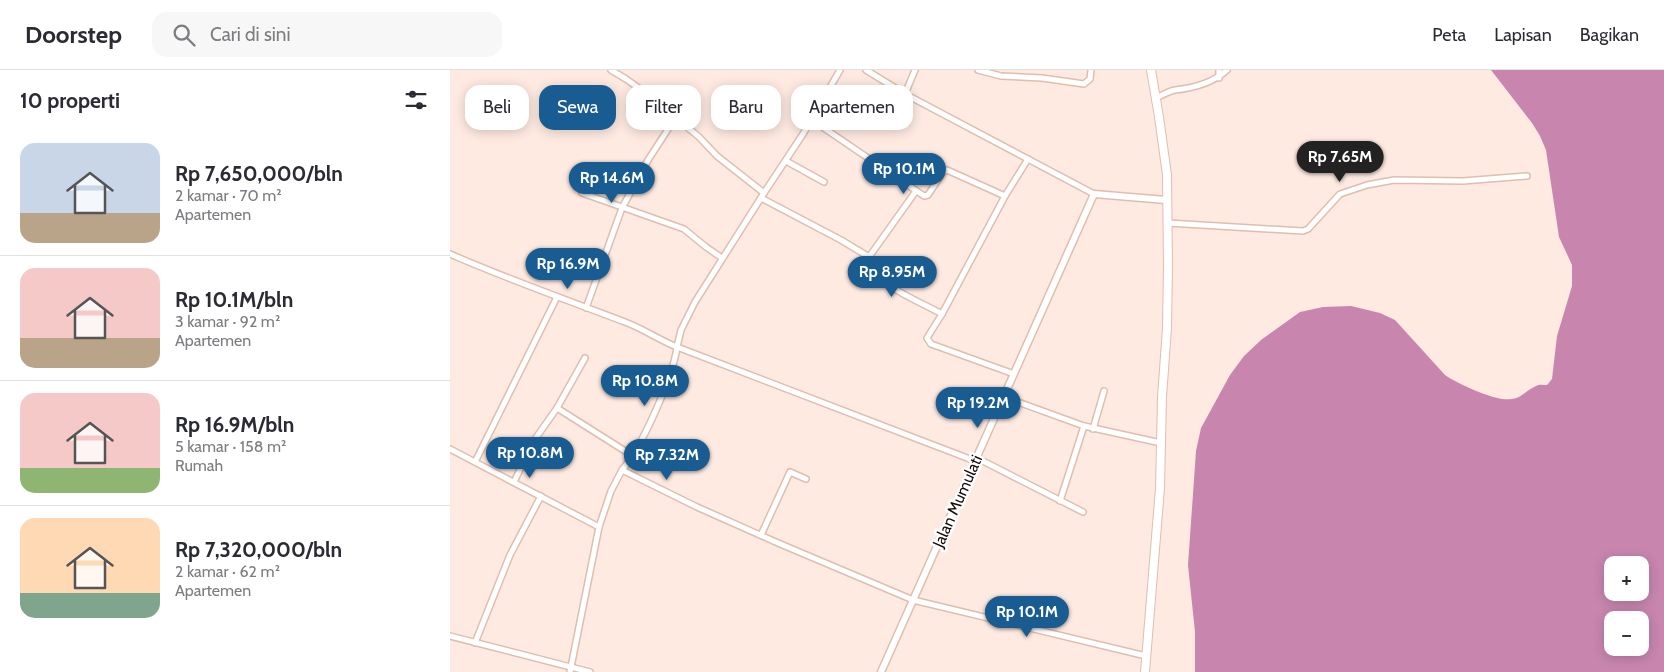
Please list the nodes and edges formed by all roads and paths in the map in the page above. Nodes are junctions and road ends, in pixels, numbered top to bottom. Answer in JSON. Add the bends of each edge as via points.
{"nodes":[{"id":1,"x":611,"y":70,"type":"edge"},
{"id":2,"x":840,"y":70,"type":"edge"},
{"id":3,"x":866,"y":70,"type":"edge"},
{"id":4,"x":915,"y":70,"type":"edge"},
{"id":5,"x":978,"y":70,"type":"edge"},
{"id":6,"x":1091,"y":70,"type":"edge"},
{"id":7,"x":1151,"y":70,"type":"edge"},
{"id":8,"x":1219,"y":70,"type":"edge"},
{"id":9,"x":1228,"y":70,"type":"edge"},
{"id":10,"x":1219,"y":78,"type":"junction"},
{"id":11,"x":634,"y":85,"type":"edge"},
{"id":12,"x":832,"y":85,"type":"edge"},
{"id":13,"x":890,"y":85,"type":"edge"},
{"id":14,"x":909,"y":85,"type":"edge"},
{"id":15,"x":913,"y":98,"type":"edge"},
{"id":16,"x":1156,"y":98,"type":"junction"},
{"id":17,"x":668,"y":130,"type":"edge"},
{"id":18,"x":691,"y":130,"type":"edge"},
{"id":19,"x":806,"y":130,"type":"edge"},
{"id":20,"x":827,"y":130,"type":"edge"},
{"id":21,"x":1028,"y":159,"type":"junction"},
{"id":22,"x":786,"y":161,"type":"junction"},
{"id":23,"x":1527,"y":176,"type":"dead end"},
{"id":24,"x":824,"y":182,"type":"dead end"},
{"id":25,"x":916,"y":191,"type":"junction"},
{"id":26,"x":582,"y":193,"type":"dead end"},
{"id":27,"x":1094,"y":194,"type":"junction"},
{"id":28,"x":762,"y":195,"type":"junction"},
{"id":29,"x":1005,"y":196,"type":"junction"},
{"id":30,"x":1166,"y":200,"type":"junction"},
{"id":31,"x":622,"y":208,"type":"junction"},
{"id":32,"x":1168,"y":223,"type":"junction"},
{"id":33,"x":450,"y":254,"type":"edge"},
{"id":34,"x":722,"y":258,"type":"junction"},
{"id":35,"x":869,"y":258,"type":"junction"},
{"id":36,"x":557,"y":297,"type":"junction"},
{"id":37,"x":586,"y":308,"type":"junction"},
{"id":38,"x":942,"y":314,"type":"junction"},
{"id":39,"x":677,"y":347,"type":"junction"},
{"id":40,"x":584,"y":358,"type":"dead end"},
{"id":41,"x":1014,"y":374,"type":"junction"},
{"id":42,"x":1104,"y":391,"type":"dead end"},
{"id":43,"x":1004,"y":397,"type":"junction"},
{"id":44,"x":558,"y":408,"type":"junction"},
{"id":45,"x":1084,"y":426,"type":"junction"},
{"id":46,"x":1093,"y":429,"type":"junction"},
{"id":47,"x":1161,"y":443,"type":"junction"},
{"id":48,"x":450,"y":449,"type":"edge"},
{"id":49,"x":633,"y":456,"type":"junction"},
{"id":50,"x":976,"y":460,"type":"junction"},
{"id":51,"x":475,"y":462,"type":"junction"},
{"id":52,"x":622,"y":470,"type":"junction"},
{"id":53,"x":806,"y":480,"type":"dead end"},
{"id":54,"x":514,"y":482,"type":"junction"},
{"id":55,"x":541,"y":496,"type":"junction"},
{"id":56,"x":1060,"y":501,"type":"junction"},
{"id":57,"x":1082,"y":512,"type":"dead end"},
{"id":58,"x":599,"y":527,"type":"junction"},
{"id":59,"x":760,"y":535,"type":"junction"},
{"id":60,"x":913,"y":600,"type":"junction"},
{"id":61,"x":450,"y":636,"type":"edge"},
{"id":62,"x":475,"y":643,"type":"junction"},
{"id":63,"x":1146,"y":656,"type":"junction"},
{"id":64,"x":570,"y":669,"type":"edge"},
{"id":65,"x":590,"y":672,"type":"edge"},
{"id":66,"x":881,"y":672,"type":"edge"},
{"id":67,"x":1145,"y":672,"type":"edge"}],
"edges":[{"from":1,"to":11,"type":"street"},
{"from":2,"to":12,"type":"street"},
{"from":3,"to":13,"type":"street"},
{"from":4,"to":14,"type":"street"},
{"from":5,"to":6,"type":"street","via":[[1001,76],[1084,84],[1090,79]]},
{"from":7,"to":16,"type":"highway"},
{"from":8,"to":10,"type":"street"},
{"from":9,"to":10,"type":"street"},
{"from":10,"to":16,"type":"street"},
{"from":15,"to":21,"type":"street"},
{"from":16,"to":30,"type":"highway"},
{"from":17,"to":31,"type":"street"},
{"from":18,"to":28,"type":"street"},
{"from":19,"to":22,"type":"street"},
{"from":20,"to":25,"type":"street"},
{"from":21,"to":27,"type":"street"},
{"from":21,"to":29,"type":"street"},
{"from":22,"to":24,"type":"street"},
{"from":22,"to":28,"type":"street"},
{"from":23,"to":32,"type":"street","via":[[1464,181],[1394,180],[1367,184],[1340,194],[1303,231]]},
{"from":25,"to":29,"type":"street","via":[[928,195],[947,170]]},
{"from":25,"to":35,"type":"street"},
{"from":26,"to":31,"type":"street"},
{"from":27,"to":30,"type":"street"},
{"from":27,"to":41,"type":"street","name":"Jalan Mumulati"},
{"from":28,"to":34,"type":"street"},
{"from":28,"to":35,"type":"street"},
{"from":29,"to":38,"type":"street"},
{"from":30,"to":32,"type":"highway"},
{"from":31,"to":34,"type":"street","via":[[684,229]]},
{"from":31,"to":37,"type":"street"},
{"from":32,"to":47,"type":"highway"},
{"from":33,"to":36,"type":"street"},
{"from":34,"to":39,"type":"street","via":[[686,319]]},
{"from":35,"to":38,"type":"street","via":[[876,274],[885,282]]},
{"from":36,"to":37,"type":"street"},
{"from":36,"to":51,"type":"street"},
{"from":37,"to":39,"type":"street"},
{"from":38,"to":41,"type":"street","via":[[927,338],[929,342]]},
{"from":39,"to":49,"type":"street","via":[[671,371]]},
{"from":39,"to":50,"type":"street"},
{"from":40,"to":44,"type":"street"},
{"from":41,"to":43,"type":"street","name":"Jalan Mumulati"},
{"from":42,"to":46,"type":"street"},
{"from":43,"to":45,"type":"street"},
{"from":43,"to":50,"type":"street","name":"Jalan Mumulati"},
{"from":44,"to":49,"type":"street"},
{"from":44,"to":54,"type":"street","via":[[533,442]]},
{"from":45,"to":46,"type":"street"},
{"from":45,"to":56,"type":"street"},
{"from":46,"to":47,"type":"street"},
{"from":47,"to":63,"type":"highway"},
{"from":48,"to":51,"type":"street"},
{"from":49,"to":52,"type":"street"},
{"from":50,"to":56,"type":"street"},
{"from":50,"to":60,"type":"street","name":"Jalan Mumulati"},
{"from":51,"to":54,"type":"street"},
{"from":52,"to":58,"type":"street"},
{"from":52,"to":59,"type":"street"},
{"from":53,"to":59,"type":"street","via":[[790,472]]},
{"from":54,"to":55,"type":"street"},
{"from":55,"to":58,"type":"street"},
{"from":55,"to":62,"type":"street","via":[[510,555]]},
{"from":56,"to":57,"type":"street"},
{"from":58,"to":64,"type":"street"},
{"from":59,"to":60,"type":"street"},
{"from":60,"to":63,"type":"street"},
{"from":60,"to":66,"type":"street","name":"Jalan Mumulati"},
{"from":61,"to":62,"type":"street"},
{"from":62,"to":64,"type":"street"},
{"from":63,"to":67,"type":"highway"},
{"from":64,"to":65,"type":"street"}]}
